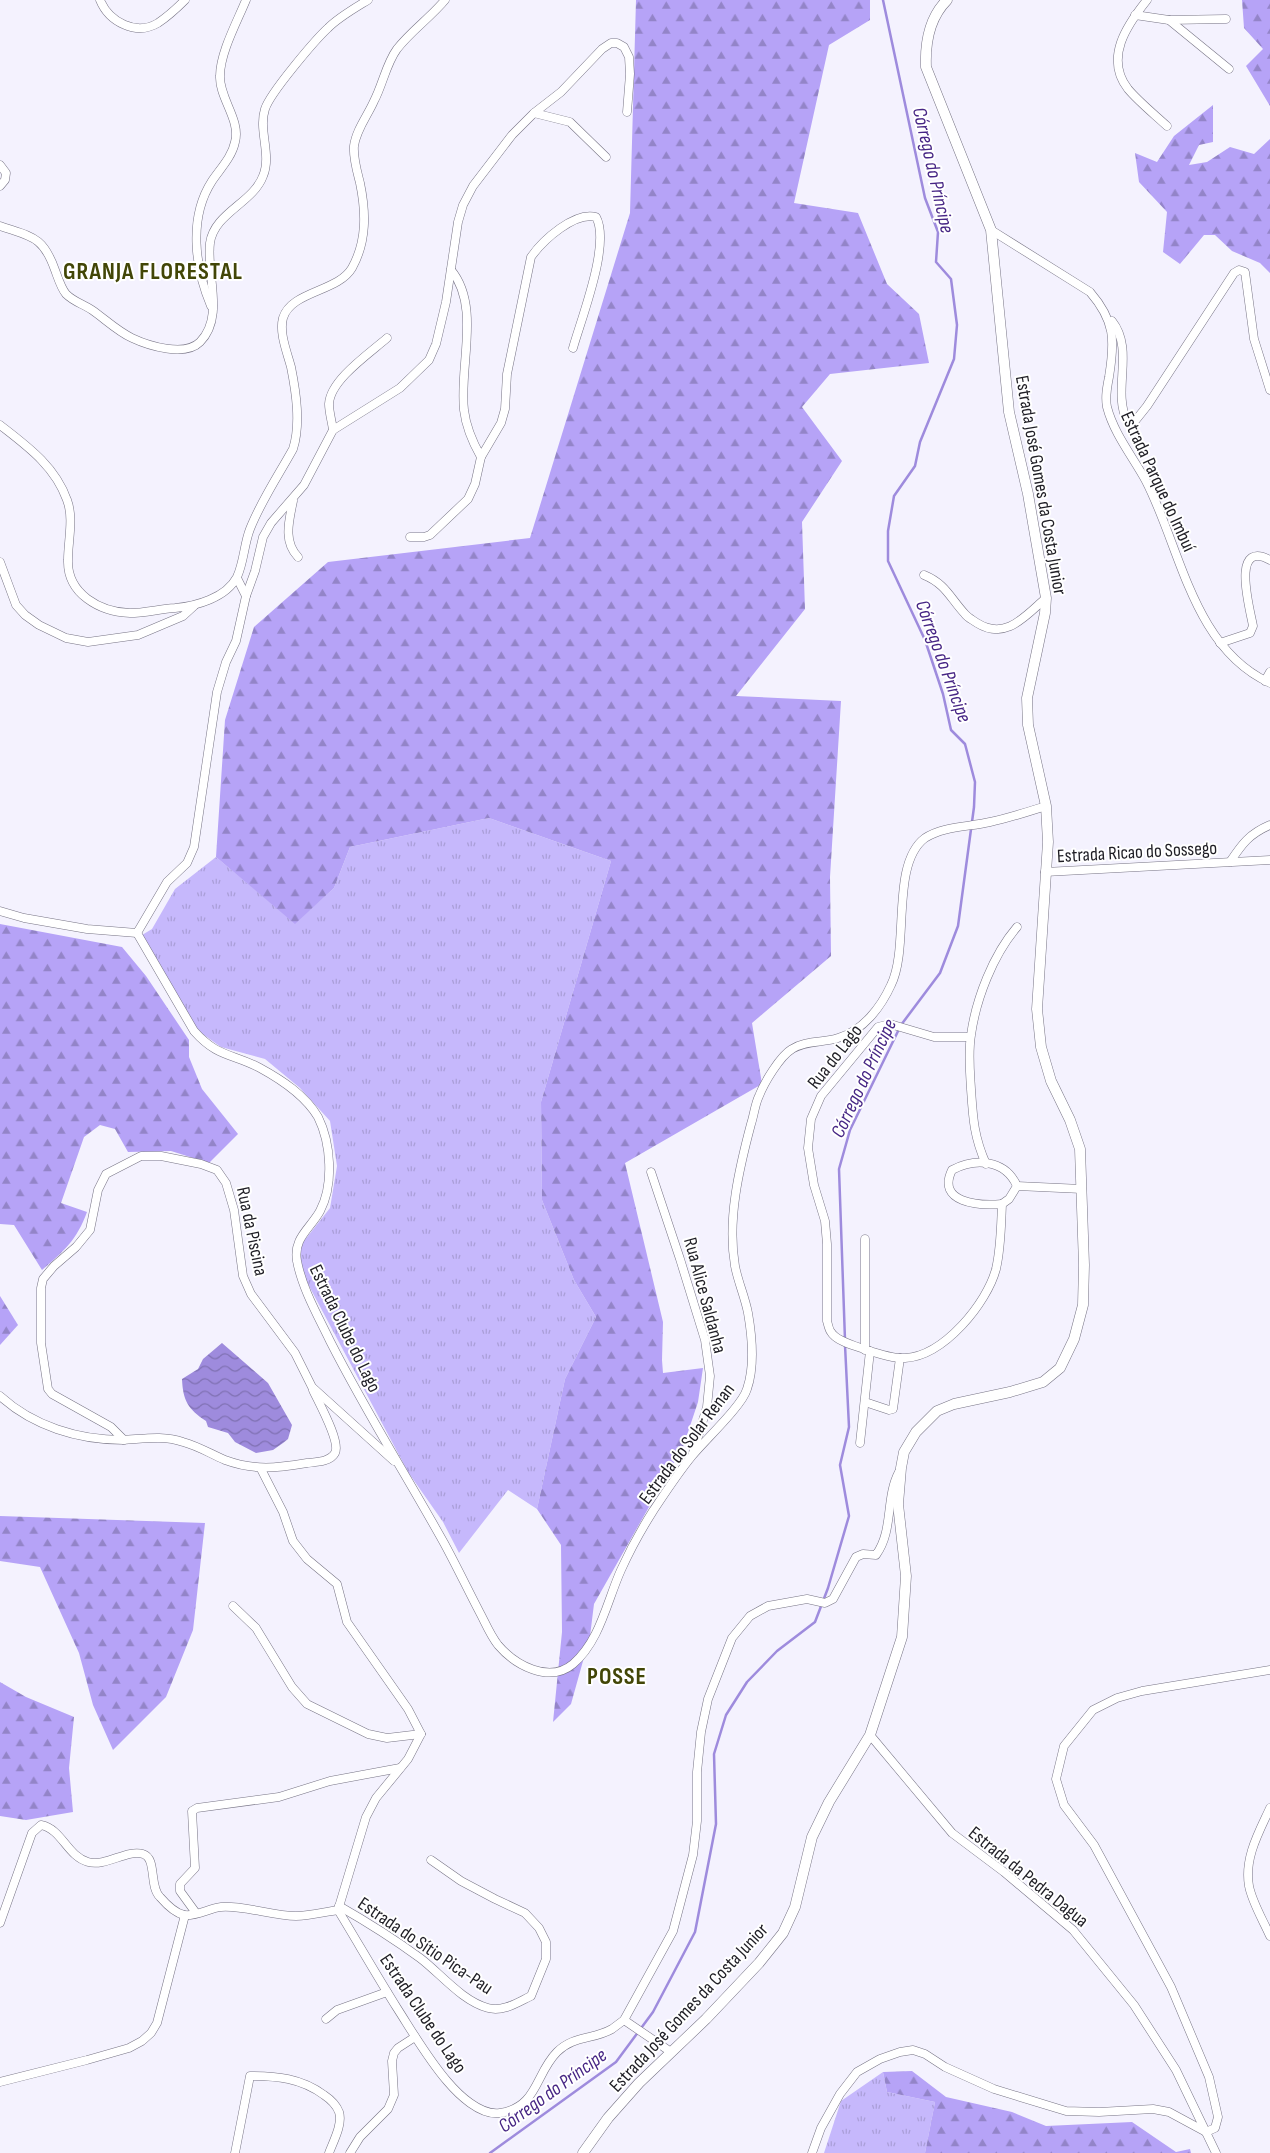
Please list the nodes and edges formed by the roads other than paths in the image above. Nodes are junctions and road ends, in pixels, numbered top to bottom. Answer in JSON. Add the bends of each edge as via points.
{"nodes":[{"id":1,"x":100,"y":0,"type":"edge"},
{"id":2,"x":185,"y":0,"type":"edge"},
{"id":3,"x":246,"y":0,"type":"edge"},
{"id":4,"x":368,"y":0,"type":"edge"},
{"id":5,"x":445,"y":0,"type":"edge"},
{"id":6,"x":947,"y":0,"type":"edge"},
{"id":7,"x":1147,"y":0,"type":"edge"},
{"id":8,"x":1135,"y":15,"type":"junction"},
{"id":9,"x":1226,"y":19,"type":"dead end"},
{"id":10,"x":1169,"y":20,"type":"junction"},
{"id":11,"x":1229,"y":69,"type":"dead end"},
{"id":12,"x":534,"y":112,"type":"junction"},
{"id":13,"x":627,"y":112,"type":"dead end"},
{"id":14,"x":1167,"y":126,"type":"dead end"},
{"id":15,"x":606,"y":157,"type":"dead end"},
{"id":16,"x":0,"y":165,"type":"edge"},
{"id":17,"x":0,"y":186,"type":"edge"},
{"id":18,"x":0,"y":226,"type":"edge"},
{"id":19,"x":991,"y":230,"type":"junction"},
{"id":20,"x":451,"y":270,"type":"junction"},
{"id":21,"x":213,"y":311,"type":"junction"},
{"id":22,"x":1108,"y":318,"type":"junction"},
{"id":23,"x":387,"y":338,"type":"dead end"},
{"id":24,"x":573,"y":348,"type":"dead end"},
{"id":25,"x":1270,"y":390,"type":"edge"},
{"id":26,"x":0,"y":425,"type":"edge"},
{"id":27,"x":333,"y":430,"type":"junction"},
{"id":28,"x":481,"y":457,"type":"junction"},
{"id":29,"x":294,"y":499,"type":"junction"},
{"id":30,"x":410,"y":537,"type":"dead end"},
{"id":31,"x":298,"y":557,"type":"dead end"},
{"id":32,"x":1270,"y":560,"type":"edge"},
{"id":33,"x":0,"y":562,"type":"edge"},
{"id":34,"x":924,"y":575,"type":"dead end"},
{"id":35,"x":236,"y":578,"type":"junction"},
{"id":36,"x":246,"y":596,"type":"junction"},
{"id":37,"x":1046,"y":598,"type":"junction"},
{"id":38,"x":194,"y":606,"type":"junction"},
{"id":39,"x":1220,"y":642,"type":"junction"},
{"id":40,"x":1270,"y":672,"type":"edge"},
{"id":41,"x":1267,"y":682,"type":"edge"},
{"id":42,"x":1046,"y":806,"type":"junction"},
{"id":43,"x":1270,"y":824,"type":"edge"},
{"id":44,"x":1270,"y":860,"type":"edge"},
{"id":45,"x":1230,"y":862,"type":"junction"},
{"id":46,"x":1046,"y":872,"type":"junction"},
{"id":47,"x":0,"y":911,"type":"edge"},
{"id":48,"x":1017,"y":927,"type":"dead end"},
{"id":49,"x":137,"y":933,"type":"junction"},
{"id":50,"x":970,"y":1037,"type":"junction"},
{"id":51,"x":986,"y":1164,"type":"junction"},
{"id":52,"x":651,"y":1172,"type":"dead end"},
{"id":53,"x":1017,"y":1186,"type":"junction"},
{"id":54,"x":1082,"y":1189,"type":"junction"},
{"id":55,"x":1002,"y":1204,"type":"junction"},
{"id":56,"x":864,"y":1240,"type":"dead end"},
{"id":57,"x":868,"y":1350,"type":"junction"},
{"id":58,"x":900,"y":1358,"type":"junction"},
{"id":59,"x":312,"y":1387,"type":"junction"},
{"id":60,"x":0,"y":1396,"type":"edge"},
{"id":61,"x":865,"y":1402,"type":"junction"},
{"id":62,"x":382,"y":1437,"type":"joint"},
{"id":63,"x":124,"y":1440,"type":"junction"},
{"id":64,"x":860,"y":1443,"type":"dead end"},
{"id":65,"x":691,"y":1457,"type":"junction"},
{"id":66,"x":401,"y":1468,"type":"junction"},
{"id":67,"x":901,"y":1468,"type":"junction"},
{"id":68,"x":261,"y":1469,"type":"junction"},
{"id":69,"x":233,"y":1606,"type":"dead end"},
{"id":70,"x":1270,"y":1670,"type":"edge"},
{"id":71,"x":421,"y":1734,"type":"junction"},
{"id":72,"x":870,"y":1735,"type":"junction"},
{"id":73,"x":400,"y":1768,"type":"junction"},
{"id":74,"x":1270,"y":1808,"type":"edge"},
{"id":75,"x":431,"y":1860,"type":"dead end"},
{"id":76,"x":338,"y":1908,"type":"junction"},
{"id":77,"x":196,"y":1913,"type":"junction"},
{"id":78,"x":186,"y":1916,"type":"junction"},
{"id":79,"x":0,"y":1923,"type":"edge"},
{"id":80,"x":1270,"y":1936,"type":"edge"},
{"id":81,"x":387,"y":1992,"type":"junction"},
{"id":82,"x":326,"y":2019,"type":"dead end"},
{"id":83,"x":628,"y":2022,"type":"junction"},
{"id":84,"x":415,"y":2037,"type":"junction"},
{"id":85,"x":671,"y":2052,"type":"junction"},
{"id":86,"x":0,"y":2082,"type":"edge"},
{"id":87,"x":1206,"y":2132,"type":"junction"},
{"id":88,"x":235,"y":2153,"type":"edge"},
{"id":89,"x":329,"y":2153,"type":"edge"},
{"id":90,"x":350,"y":2153,"type":"edge"},
{"id":91,"x":583,"y":2153,"type":"edge"},
{"id":92,"x":812,"y":2153,"type":"edge"},
{"id":93,"x":1216,"y":2153,"type":"edge"}],
"edges":[{"from":1,"to":2,"type":"street","via":[[118,23],[139,29],[157,23]]},
{"from":3,"to":21,"type":"street","via":[[222,61],[220,76],[236,140],[232,152],[211,182],[196,221],[198,260]]},
{"from":4,"to":21,"type":"street","via":[[328,28],[265,108],[266,167],[263,177],[214,229],[210,243]]},
{"from":5,"to":35,"type":"street","via":[[398,48],[356,135],[354,158],[365,226],[351,269],[344,278],[293,304],[284,317],[282,329],[296,405],[296,442],[249,531]]},
{"from":6,"to":19,"type":"street","name":"Estrada José Gomes da Costa Junior","via":[[932,24],[925,46],[926,67]]},
{"from":7,"to":8,"type":"street"},
{"from":8,"to":10,"type":"street"},
{"from":8,"to":14,"type":"street","via":[[1123,32],[1117,69],[1128,88]]},
{"from":9,"to":10,"type":"street"},
{"from":10,"to":11,"type":"street"},
{"from":12,"to":13,"type":"street","via":[[561,92],[611,43],[624,47],[629,57]]},
{"from":12,"to":15,"type":"street","via":[[570,122]]},
{"from":12,"to":20,"type":"street","via":[[473,186],[463,205]]},
{"from":16,"to":17,"type":"street","via":[[6,173]]},
{"from":18,"to":21,"type":"street","via":[[41,243],[49,252],[65,293],[131,338],[175,350],[188,349],[199,344],[205,336]]},
{"from":19,"to":22,"type":"street","name":"Estrada Parque do Imbuí","via":[[1090,292]]},
{"from":19,"to":37,"type":"street","name":"Estrada José Gomes da Costa Junior","via":[[1009,412],[1028,494]]},
{"from":20,"to":27,"type":"street","via":[[438,336],[429,360],[400,388]]},
{"from":20,"to":28,"type":"street","via":[[460,281],[465,298],[464,412],[472,441]]},
{"from":22,"to":25,"type":"street","via":[[1119,332],[1123,351],[1124,414],[1128,421],[1135,421],[1234,273],[1239,270],[1245,272],[1254,339]]},
{"from":22,"to":39,"type":"street","name":"Estrada Parque do Imbuí","via":[[1113,336],[1106,393],[1109,414],[1159,509],[1198,608]]},
{"from":23,"to":27,"type":"street","via":[[338,383],[329,405]]},
{"from":24,"to":28,"type":"street","via":[[599,260],[600,224],[596,217],[589,215],[550,236],[531,257],[507,374],[502,423]]},
{"from":26,"to":38,"type":"street","via":[[36,453],[59,482],[68,502],[67,563],[72,581],[82,596],[102,608],[130,612]]},
{"from":27,"to":29,"type":"street"},
{"from":28,"to":30,"type":"street","via":[[468,499],[430,535]]},
{"from":29,"to":31,"type":"street","via":[[288,540]]},
{"from":29,"to":36,"type":"street","via":[[263,537]]},
{"from":32,"to":39,"type":"street","via":[[1257,556],[1245,564],[1253,626],[1250,633]]},
{"from":33,"to":38,"type":"street","via":[[16,605],[39,625],[66,638],[88,642],[138,635],[183,616]]},
{"from":34,"to":37,"type":"street","via":[[937,580],[966,616],[985,628],[1001,630],[1015,624]]},
{"from":35,"to":36,"type":"street"},
{"from":35,"to":38,"type":"street","via":[[213,598]]},
{"from":36,"to":49,"type":"street","via":[[236,641],[218,692],[194,847],[186,863],[167,882]]},
{"from":37,"to":42,"type":"street","name":"Estrada José Gomes da Costa Junior","via":[[1028,689],[1027,714]]},
{"from":39,"to":41,"type":"street","name":"Estrada Parque do Imbuí","via":[[1239,662]]},
{"from":40,"to":41,"type":"street"},
{"from":42,"to":46,"type":"street","name":"Estrada José Gomes da Costa Junior"},
{"from":42,"to":65,"type":"street","name":"Estrada do Solar Renan","via":[[983,824],[959,826],[928,836],[919,844],[905,872],[894,980],[876,1011],[854,1031],[838,1038],[794,1047],[782,1056],[759,1095],[737,1187],[732,1237],[736,1268],[748,1310],[752,1364],[748,1389]]},
{"from":43,"to":45,"type":"street","via":[[1254,832]]},
{"from":44,"to":45,"type":"street","name":"Estrada Ricao do Sossego"},
{"from":45,"to":46,"type":"street","name":"Estrada Ricao do Sossego"},
{"from":46,"to":54,"type":"street","name":"Estrada José Gomes da Costa Junior","via":[[1037,1009],[1041,1047],[1051,1081],[1080,1149]]},
{"from":47,"to":49,"type":"street","via":[[87,930]]},
{"from":48,"to":50,"type":"street","via":[[1005,940],[980,995]]},
{"from":49,"to":62,"type":"street","name":"Estrada Clube do Lago","via":[[194,1030],[205,1043],[223,1055],[257,1066],[298,1092],[315,1112],[323,1129],[329,1160],[327,1194],[319,1213],[298,1239],[298,1267],[315,1311]]},
{"from":50,"to":51,"type":"street","via":[[973,1120],[977,1144]]},
{"from":50,"to":57,"type":"street","name":"Rua do Lago","via":[[934,1037],[890,1024],[878,1027],[821,1096],[810,1119],[808,1148],[828,1244],[827,1321],[831,1333]]},
{"from":51,"to":53,"type":"street","via":[[1009,1172]]},
{"from":51,"to":55,"type":"street","via":[[972,1162],[952,1170],[947,1179],[948,1189],[955,1197],[969,1202]]},
{"from":52,"to":65,"type":"street","name":"Rua Alice Saldanha","via":[[704,1340],[710,1376],[707,1407]]},
{"from":53,"to":54,"type":"street"},
{"from":53,"to":55,"type":"street"},
{"from":54,"to":67,"type":"street","name":"Estrada José Gomes da Costa Junior","via":[[1083,1305],[1074,1339],[1060,1368],[1043,1382],[937,1411],[916,1432],[904,1452]]},
{"from":55,"to":58,"type":"street","via":[[997,1268],[988,1293],[949,1338],[928,1352]]},
{"from":56,"to":57,"type":"street"},
{"from":57,"to":58,"type":"street"},
{"from":57,"to":61,"type":"street"},
{"from":58,"to":61,"type":"street","via":[[892,1409]]},
{"from":59,"to":63,"type":"street","name":"Rua da Piscina","via":[[296,1353],[251,1294],[243,1276],[234,1210],[226,1183],[217,1170],[161,1156],[141,1156],[106,1174],[98,1190],[90,1230],[54,1266],[41,1288],[41,1343],[48,1388],[52,1394],[111,1428]]},
{"from":59,"to":66,"type":"street","name":"Rua da Piscina"},
{"from":59,"to":68,"type":"street","name":"Rua da Piscina","via":[[337,1442],[336,1452],[331,1458],[316,1462]]},
{"from":60,"to":63,"type":"street","name":"Rua da Piscina","via":[[16,1410],[38,1422],[78,1435]]},
{"from":61,"to":64,"type":"street"},
{"from":62,"to":66,"type":"street","name":"Estrada do Solar Renan"},
{"from":63,"to":68,"type":"street","name":"Rua da Piscina","via":[[158,1438],[183,1441],[227,1460]]},
{"from":65,"to":66,"type":"street","name":"Estrada do Solar Renan","via":[[652,1513],[623,1564],[594,1639],[572,1666],[553,1673],[533,1670],[516,1662],[495,1642]]},
{"from":67,"to":72,"type":"street","name":"Estrada José Gomes da Costa Junior","via":[[898,1504],[906,1576],[902,1637]]},
{"from":67,"to":83,"type":"street","via":[[893,1483],[884,1544],[876,1554],[856,1557],[833,1598],[821,1602],[807,1599],[768,1606],[750,1616],[732,1638],[710,1693],[701,1732],[693,1855],[676,1923]]},
{"from":68,"to":71,"type":"street","via":[[293,1541],[307,1559],[337,1584],[347,1622],[408,1709]]},
{"from":69,"to":71,"type":"street","via":[[256,1628],[292,1687],[308,1704],[368,1734],[387,1738]]},
{"from":70,"to":87,"type":"street","via":[[1142,1692],[1117,1698],[1093,1710],[1064,1746],[1056,1779],[1064,1805],[1094,1845],[1172,1987],[1209,2077],[1218,2117],[1215,2128]]},
{"from":71,"to":73,"type":"street"},
{"from":72,"to":85,"type":"street","name":"Estrada José Gomes da Costa Junior","via":[[828,1802],[812,1837],[795,1907],[783,1933],[759,1963]]},
{"from":72,"to":87,"type":"street","name":"Estrada da Pedra Dagua","via":[[952,1834],[1004,1872],[1073,1930],[1134,2005],[1176,2070]]},
{"from":73,"to":76,"type":"street","via":[[376,1798],[366,1817]]},
{"from":73,"to":77,"type":"street","via":[[330,1781],[279,1797],[192,1811],[195,1868],[180,1884],[180,1891]]},
{"from":74,"to":80,"type":"street","via":[[1248,1868],[1249,1887]]},
{"from":75,"to":76,"type":"street","name":"Estrada do Sítio Pica-Pau","via":[[478,1890],[525,1912],[539,1928],[546,1942],[546,1959],[531,1996],[506,2008],[489,2008],[469,1999],[370,1923]]},
{"from":76,"to":77,"type":"street","via":[[296,1916],[221,1907]]},
{"from":76,"to":81,"type":"street","name":"Estrada Clube do Lago"},
{"from":77,"to":78,"type":"street"},
{"from":78,"to":79,"type":"street","via":[[158,1896],[151,1860],[146,1854],[138,1853],[101,1863],[88,1862],[75,1855],[50,1827],[42,1825],[32,1833]]},
{"from":78,"to":86,"type":"street","via":[[157,2023],[151,2033],[128,2048]]},
{"from":81,"to":82,"type":"street","via":[[337,2010]]},
{"from":81,"to":84,"type":"street","name":"Estrada Clube do Lago"},
{"from":83,"to":84,"type":"street","name":"Estrada Clube do Lago","via":[[570,2041],[548,2064],[532,2096],[499,2114],[484,2111],[467,2101],[447,2081]]},
{"from":83,"to":85,"type":"street"},
{"from":84,"to":90,"type":"street","via":[[394,2053],[394,2095],[388,2109],[360,2137]]},
{"from":85,"to":91,"type":"street","name":"Estrada José Gomes da Costa Junior","via":[[638,2083]]},
{"from":87,"to":92,"type":"street","via":[[1169,2112],[1154,2109],[1066,2111],[994,2089],[913,2050],[880,2059],[857,2072],[820,2128]]},
{"from":87,"to":93,"type":"street","name":"Estrada da Pedra Dagua"},
{"from":88,"to":89,"type":"street","via":[[250,2076],[279,2076],[311,2085],[333,2102],[339,2113],[339,2123]]}]}
